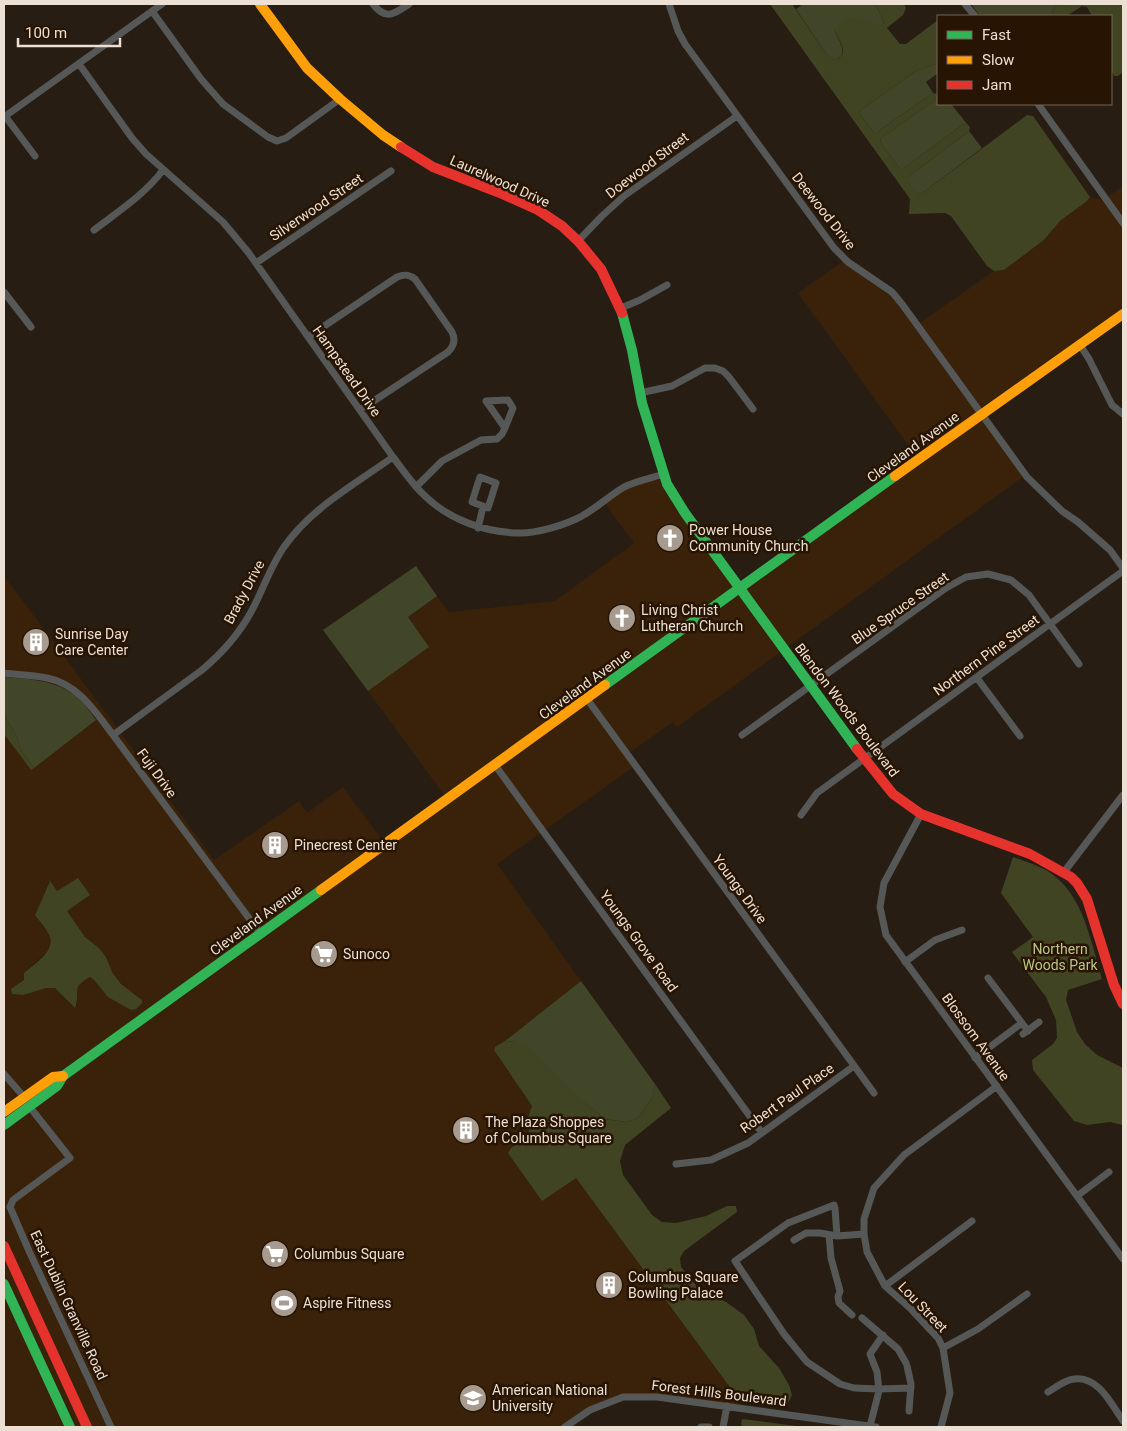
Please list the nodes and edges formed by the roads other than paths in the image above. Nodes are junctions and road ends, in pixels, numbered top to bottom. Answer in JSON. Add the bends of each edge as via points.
{"nodes":[{"id":1,"x":162,"y":4,"type":"edge"},
{"id":2,"x":260,"y":4,"type":"edge"},
{"id":3,"x":373,"y":4,"type":"edge"},
{"id":4,"x":409,"y":4,"type":"edge"},
{"id":5,"x":669,"y":4,"type":"edge"},
{"id":6,"x":966,"y":4,"type":"edge"},
{"id":7,"x":152,"y":11,"type":"junction"},
{"id":8,"x":974,"y":15,"type":"edge"},
{"id":9,"x":79,"y":64,"type":"junction"},
{"id":10,"x":340,"y":99,"type":"junction"},
{"id":11,"x":1039,"y":105,"type":"edge"},
{"id":12,"x":737,"y":116,"type":"junction"},
{"id":13,"x":4,"y":117,"type":"edge"},
{"id":14,"x":34,"y":156,"type":"dead end"},
{"id":15,"x":162,"y":170,"type":"junction"},
{"id":16,"x":391,"y":171,"type":"dead end"},
{"id":17,"x":1123,"y":223,"type":"edge"},
{"id":18,"x":94,"y":230,"type":"dead end"},
{"id":19,"x":578,"y":241,"type":"junction"},
{"id":20,"x":256,"y":263,"type":"junction"},
{"id":21,"x":666,"y":285,"type":"dead end"},
{"id":22,"x":4,"y":292,"type":"edge"},
{"id":23,"x":621,"y":308,"type":"junction"},
{"id":24,"x":1123,"y":314,"type":"edge"},
{"id":25,"x":31,"y":327,"type":"dead end"},
{"id":26,"x":308,"y":337,"type":"junction"},
{"id":27,"x":1080,"y":345,"type":"junction"},
{"id":28,"x":640,"y":393,"type":"junction"},
{"id":29,"x":360,"y":410,"type":"junction"},
{"id":30,"x":753,"y":410,"type":"dead end"},
{"id":31,"x":1123,"y":414,"type":"edge"},
{"id":32,"x":982,"y":415,"type":"junction"},
{"id":33,"x":505,"y":428,"type":"dead end"},
{"id":34,"x":393,"y":457,"type":"junction"},
{"id":35,"x":664,"y":474,"type":"junction"},
{"id":36,"x":416,"y":487,"type":"junction"},
{"id":37,"x":484,"y":507,"type":"junction"},
{"id":38,"x":478,"y":528,"type":"junction"},
{"id":39,"x":1123,"y":570,"type":"edge"},
{"id":40,"x":740,"y":588,"type":"junction"},
{"id":41,"x":1051,"y":624,"type":"junction"},
{"id":42,"x":1079,"y":664,"type":"dead end"},
{"id":43,"x":4,"y":672,"type":"edge"},
{"id":44,"x":977,"y":678,"type":"junction"},
{"id":45,"x":811,"y":686,"type":"junction"},
{"id":46,"x":587,"y":699,"type":"junction"},
{"id":47,"x":113,"y":735,"type":"junction"},
{"id":48,"x":742,"y":735,"type":"dead end"},
{"id":49,"x":1020,"y":736,"type":"dead end"},
{"id":50,"x":864,"y":760,"type":"junction"},
{"id":51,"x":495,"y":765,"type":"junction"},
{"id":52,"x":1123,"y":795,"type":"edge"},
{"id":53,"x":921,"y":814,"type":"junction"},
{"id":54,"x":801,"y":815,"type":"dead end"},
{"id":55,"x":1064,"y":872,"type":"junction"},
{"id":56,"x":962,"y":930,"type":"dead end"},
{"id":57,"x":260,"y":933,"type":"junction"},
{"id":58,"x":905,"y":962,"type":"junction"},
{"id":59,"x":988,"y":978,"type":"dead end"},
{"id":60,"x":1123,"y":1004,"type":"edge"},
{"id":61,"x":1039,"y":1022,"type":"dead end"},
{"id":62,"x":1022,"y":1023,"type":"junction"},
{"id":63,"x":975,"y":1058,"type":"junction"},
{"id":64,"x":854,"y":1066,"type":"junction"},
{"id":65,"x":4,"y":1074,"type":"edge"},
{"id":66,"x":997,"y":1086,"type":"junction"},
{"id":67,"x":874,"y":1093,"type":"dead end"},
{"id":68,"x":27,"y":1102,"type":"junction"},
{"id":69,"x":4,"y":1112,"type":"edge"},
{"id":70,"x":4,"y":1125,"type":"edge"},
{"id":71,"x":762,"y":1132,"type":"junction"},
{"id":72,"x":676,"y":1164,"type":"dead end"},
{"id":73,"x":1109,"y":1172,"type":"dead end"},
{"id":74,"x":1077,"y":1196,"type":"junction"},
{"id":75,"x":972,"y":1222,"type":"dead end"},
{"id":76,"x":864,"y":1234,"type":"junction"},
{"id":77,"x":829,"y":1235,"type":"junction"},
{"id":78,"x":837,"y":1236,"type":"junction"},
{"id":79,"x":794,"y":1240,"type":"dead end"},
{"id":80,"x":4,"y":1246,"type":"edge"},
{"id":81,"x":1123,"y":1259,"type":"edge"},
{"id":82,"x":4,"y":1284,"type":"edge"},
{"id":83,"x":885,"y":1286,"type":"junction"},
{"id":84,"x":1027,"y":1294,"type":"dead end"},
{"id":85,"x":852,"y":1315,"type":"dead end"},
{"id":86,"x":862,"y":1318,"type":"dead end"},
{"id":87,"x":883,"y":1335,"type":"junction"},
{"id":88,"x":943,"y":1348,"type":"junction"},
{"id":89,"x":911,"y":1388,"type":"junction"},
{"id":90,"x":879,"y":1389,"type":"junction"},
{"id":91,"x":1048,"y":1392,"type":"dead end"},
{"id":92,"x":727,"y":1406,"type":"junction"},
{"id":93,"x":909,"y":1411,"type":"dead end"},
{"id":94,"x":1123,"y":1420,"type":"edge"},
{"id":95,"x":70,"y":1427,"type":"edge"},
{"id":96,"x":86,"y":1427,"type":"edge"},
{"id":97,"x":111,"y":1427,"type":"edge"},
{"id":98,"x":565,"y":1427,"type":"edge"},
{"id":99,"x":701,"y":1427,"type":"edge"},
{"id":100,"x":709,"y":1427,"type":"edge"},
{"id":101,"x":722,"y":1427,"type":"edge"},
{"id":102,"x":873,"y":1427,"type":"edge"},
{"id":103,"x":941,"y":1427,"type":"edge"}],
"edges":[{"from":1,"to":7,"type":"street"},
{"from":2,"to":10,"type":"main road","name":"Laurelwood Drive","via":[[307,68]]},
{"from":3,"to":4,"type":"street","via":[[385,15],[396,13]]},
{"from":5,"to":12,"type":"street","name":"Deewood Drive","via":[[685,44]]},
{"from":6,"to":8,"type":"street"},
{"from":7,"to":9,"type":"street"},
{"from":7,"to":10,"type":"street","via":[[223,104],[268,137],[286,138]]},
{"from":9,"to":13,"type":"street"},
{"from":9,"to":15,"type":"street","name":"Hampstead Drive","via":[[132,138]]},
{"from":10,"to":19,"type":"main road","name":"Laurelwood Drive","via":[[383,135],[433,167],[538,210]]},
{"from":11,"to":17,"type":"street"},
{"from":12,"to":19,"type":"street","name":"Doewood Street","via":[[624,196]]},
{"from":12,"to":32,"type":"street","name":"Deewood Drive","via":[[834,248],[848,262],[892,292]]},
{"from":13,"to":14,"type":"street"},
{"from":15,"to":18,"type":"street","via":[[139,196]]},
{"from":15,"to":20,"type":"street","name":"Hampstead Drive","via":[[223,222]]},
{"from":16,"to":20,"type":"street","name":"Silverwood Street"},
{"from":19,"to":23,"type":"main road","name":"Laurelwood Drive","via":[[601,269]]},
{"from":20,"to":26,"type":"street","name":"Hampstead Drive"},
{"from":21,"to":23,"type":"street"},
{"from":22,"to":25,"type":"street"},
{"from":23,"to":28,"type":"main road","name":"Laurelwood Drive"},
{"from":24,"to":27,"type":"main road","name":"Cleveland Avenue"},
{"from":26,"to":29,"type":"street","name":"Hampstead Drive"},
{"from":26,"to":29,"type":"street","via":[[397,277],[411,276],[426,294],[452,332],[452,348]]},
{"from":27,"to":31,"type":"street","via":[[1112,405]]},
{"from":27,"to":32,"type":"main road","name":"Cleveland Avenue"},
{"from":28,"to":30,"type":"street","via":[[672,386],[706,368],[715,368],[729,377]]},
{"from":28,"to":35,"type":"main road","name":"Laurelwood Drive"},
{"from":29,"to":34,"type":"street","name":"Hampstead Drive"},
{"from":32,"to":39,"type":"street","name":"Deewood Drive","via":[[1027,477],[1110,550]]},
{"from":32,"to":40,"type":"main road","name":"Cleveland Avenue"},
{"from":33,"to":36,"type":"street","via":[[497,439],[481,440],[442,461]]},
{"from":34,"to":36,"type":"street","name":"Hampstead Drive"},
{"from":34,"to":47,"type":"street","name":"Brady Drive","via":[[333,499],[294,533],[276,560],[251,612],[215,659]]},
{"from":35,"to":38,"type":"street","name":"Hampstead Drive","via":[[628,485],[576,519],[548,529],[523,534]]},
{"from":35,"to":40,"type":"main road","name":"Laurelwood Drive","via":[[685,513]]},
{"from":36,"to":38,"type":"street","name":"Hampstead Drive","via":[[442,509]]},
{"from":37,"to":37,"type":"street","via":[[472,502],[480,477],[496,483],[488,508]]},
{"from":37,"to":38,"type":"street"},
{"from":39,"to":41,"type":"street","name":"Northern Pine Street"},
{"from":40,"to":45,"type":"main road","name":"Blendon Woods Boulevard"},
{"from":40,"to":46,"type":"main road","name":"Cleveland Avenue"},
{"from":41,"to":42,"type":"street","name":"Blue Spruce Street"},
{"from":41,"to":44,"type":"street","name":"Northern Pine Street"},
{"from":41,"to":45,"type":"street","name":"Blue Spruce Street","via":[[1029,594],[1011,580],[988,574],[966,577],[946,588]]},
{"from":43,"to":47,"type":"street","name":"Fuji Drive","via":[[48,678],[79,693]]},
{"from":44,"to":49,"type":"street"},
{"from":44,"to":50,"type":"street","name":"Northern Pine Street"},
{"from":45,"to":48,"type":"street","name":"Blue Spruce Street"},
{"from":45,"to":50,"type":"main road","name":"Blendon Woods Boulevard"},
{"from":46,"to":51,"type":"main road","name":"Cleveland Avenue"},
{"from":46,"to":64,"type":"street","name":"Youngs Drive"},
{"from":47,"to":57,"type":"street","name":"Fuji Drive"},
{"from":50,"to":53,"type":"main road","name":"Blendon Woods Boulevard","via":[[893,794]]},
{"from":50,"to":54,"type":"street","name":"Northern Pine Street","via":[[817,794]]},
{"from":51,"to":57,"type":"main road","name":"Cleveland Avenue"},
{"from":51,"to":71,"type":"street","name":"Youngs Grove Road"},
{"from":52,"to":55,"type":"street"},
{"from":53,"to":55,"type":"main road","name":"Blendon Woods Boulevard","via":[[1030,854]]},
{"from":53,"to":58,"type":"street","name":"Blossom Avenue","via":[[886,878],[880,907],[886,934]]},
{"from":55,"to":60,"type":"main road","name":"Blendon Woods Boulevard","via":[[1077,883],[1087,899]]},
{"from":56,"to":58,"type":"street","via":[[935,940]]},
{"from":57,"to":68,"type":"main road","name":"Cleveland Avenue","via":[[63,1076],[58,1086]]},
{"from":58,"to":63,"type":"street","name":"Blossom Avenue"},
{"from":59,"to":62,"type":"street"},
{"from":61,"to":62,"type":"street","via":[[1025,1032]]},
{"from":62,"to":63,"type":"street"},
{"from":63,"to":66,"type":"street","name":"Blossom Avenue"},
{"from":64,"to":67,"type":"street","name":"Youngs Drive"},
{"from":64,"to":71,"type":"street","name":"Robert Paul Place"},
{"from":65,"to":68,"type":"street"},
{"from":66,"to":74,"type":"street","name":"Blossom Avenue"},
{"from":66,"to":76,"type":"street","name":"Lou Street","via":[[904,1155],[874,1188],[864,1219]]},
{"from":68,"to":69,"type":"main road","name":"Cleveland Avenue"},
{"from":68,"to":70,"type":"main road","name":"Cleveland Avenue"},
{"from":68,"to":97,"type":"street","name":"East Dublin Granville Road","via":[[70,1158],[13,1200],[10,1207]]},
{"from":71,"to":72,"type":"street","name":"Robert Paul Place","via":[[748,1143],[711,1160]]},
{"from":73,"to":74,"type":"street"},
{"from":74,"to":81,"type":"street","name":"Blossom Avenue"},
{"from":75,"to":83,"type":"street"},
{"from":76,"to":78,"type":"street"},
{"from":76,"to":83,"type":"street","name":"Lou Street","via":[[868,1252]]},
{"from":77,"to":78,"type":"street"},
{"from":77,"to":79,"type":"street","via":[[806,1234]]},
{"from":77,"to":85,"type":"street","via":[[840,1291],[839,1302]]},
{"from":78,"to":90,"type":"street","via":[[834,1205],[788,1223],[734,1261],[807,1362],[840,1384]]},
{"from":80,"to":96,"type":"main road"},
{"from":82,"to":95,"type":"main road"},
{"from":83,"to":88,"type":"street","name":"Lou Street","via":[[922,1320]]},
{"from":84,"to":88,"type":"street","via":[[978,1329]]},
{"from":86,"to":87,"type":"street"},
{"from":87,"to":89,"type":"street","via":[[898,1349],[906,1364]]},
{"from":87,"to":90,"type":"street","via":[[870,1354]]},
{"from":88,"to":103,"type":"street","name":"Lou Street","via":[[950,1393]]},
{"from":89,"to":90,"type":"street"},
{"from":89,"to":93,"type":"street"},
{"from":90,"to":102,"type":"street"},
{"from":91,"to":94,"type":"street","via":[[1073,1379],[1083,1379],[1101,1390]]},
{"from":92,"to":98,"type":"street","name":"Forest Hills Boulevard","via":[[657,1397],[623,1397],[590,1410]]},
{"from":92,"to":101,"type":"street"},
{"from":92,"to":102,"type":"street","name":"Forest Hills Boulevard"},
{"from":99,"to":100,"type":"street"}]}
